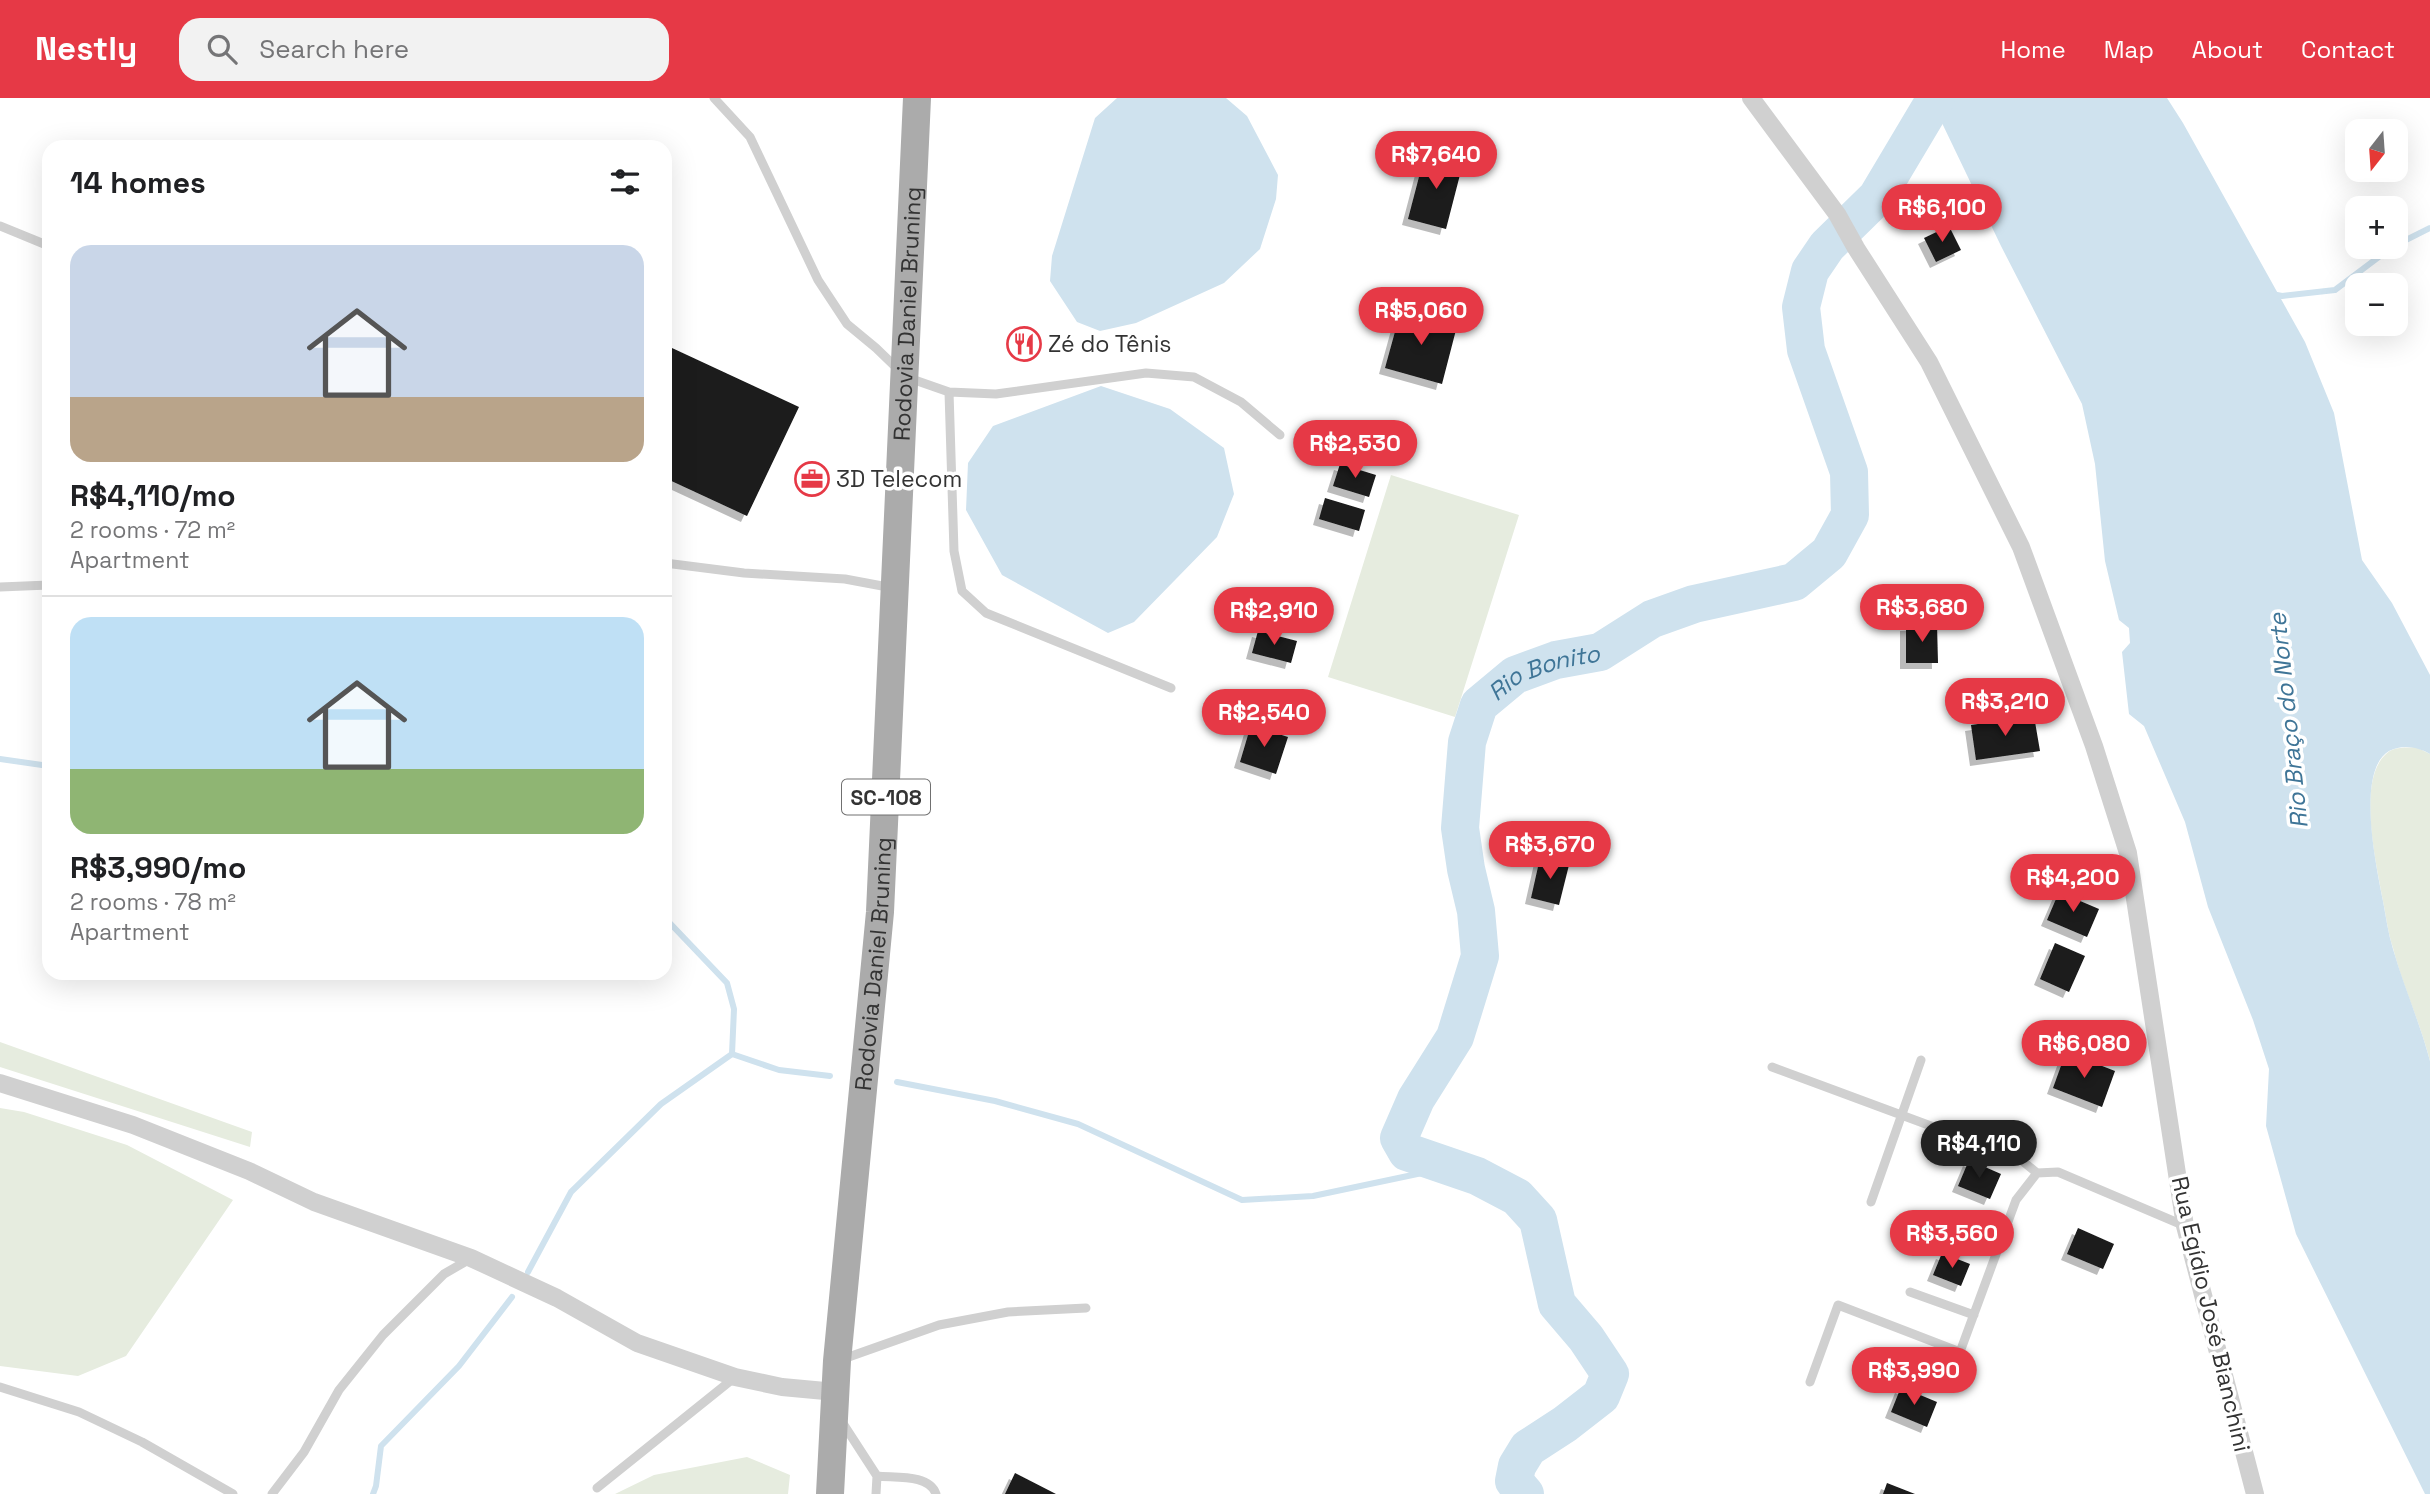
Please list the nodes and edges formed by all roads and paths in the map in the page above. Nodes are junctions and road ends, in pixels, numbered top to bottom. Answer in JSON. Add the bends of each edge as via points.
{"nodes":[{"id":1,"x":714,"y":98,"type":"edge"},
{"id":2,"x":917,"y":98,"type":"edge"},
{"id":3,"x":1751,"y":98,"type":"edge"},
{"id":4,"x":0,"y":226,"type":"edge"},
{"id":5,"x":42,"y":243,"type":"edge"},
{"id":6,"x":906,"y":377,"type":"junction"},
{"id":7,"x":949,"y":391,"type":"junction"},
{"id":8,"x":1280,"y":435,"type":"dead end"},
{"id":9,"x":672,"y":564,"type":"edge"},
{"id":10,"x":42,"y":585,"type":"edge"},
{"id":11,"x":0,"y":587,"type":"edge"},
{"id":12,"x":896,"y":589,"type":"junction"},
{"id":13,"x":1171,"y":688,"type":"dead end"},
{"id":14,"x":1921,"y":1060,"type":"dead end"},
{"id":15,"x":1772,"y":1067,"type":"dead end"},
{"id":16,"x":0,"y":1083,"type":"edge"},
{"id":17,"x":1902,"y":1115,"type":"junction"},
{"id":18,"x":2037,"y":1173,"type":"junction"},
{"id":19,"x":1871,"y":1202,"type":"dead end"},
{"id":20,"x":2185,"y":1226,"type":"junction"},
{"id":21,"x":471,"y":1258,"type":"junction"},
{"id":22,"x":1910,"y":1292,"type":"dead end"},
{"id":23,"x":1086,"y":1308,"type":"dead end"},
{"id":24,"x":1974,"y":1315,"type":"junction"},
{"id":25,"x":837,"y":1361,"type":"junction"},
{"id":26,"x":735,"y":1377,"type":"junction"},
{"id":27,"x":1810,"y":1382,"type":"dead end"},
{"id":28,"x":0,"y":1387,"type":"edge"},
{"id":29,"x":835,"y":1402,"type":"junction"},
{"id":30,"x":877,"y":1476,"type":"junction"},
{"id":31,"x":597,"y":1488,"type":"dead end"},
{"id":32,"x":233,"y":1494,"type":"edge"},
{"id":33,"x":272,"y":1494,"type":"edge"},
{"id":34,"x":830,"y":1494,"type":"edge"},
{"id":35,"x":876,"y":1494,"type":"edge"},
{"id":36,"x":936,"y":1494,"type":"edge"},
{"id":37,"x":2255,"y":1494,"type":"edge"}],
"edges":[{"from":1,"to":6,"type":"lane","via":[[750,137],[818,280],[847,324]]},
{"from":2,"to":6,"type":"main road","name":"Rodovia Daniel Bruning","number":"SC-108"},
{"from":3,"to":20,"type":"street","name":"Rua Egídio José Bianchini","via":[[1837,214],[1929,362],[2021,547],[2128,853]]},
{"from":4,"to":5,"type":"lane"},
{"from":6,"to":7,"type":"lane"},
{"from":6,"to":12,"type":"main road","name":"Rodovia Daniel Bruning","number":"SC-108"},
{"from":7,"to":8,"type":"lane","via":[[996,394],[1146,373],[1194,377],[1241,402]]},
{"from":7,"to":13,"type":"lane","via":[[954,551],[962,591],[986,613]]},
{"from":9,"to":12,"type":"lane","via":[[845,579]]},
{"from":10,"to":11,"type":"lane"},
{"from":12,"to":25,"type":"main road","name":"Rodovia Daniel Bruning","number":"SC-108","via":[[880,912]]},
{"from":14,"to":17,"type":"lane"},
{"from":15,"to":17,"type":"lane"},
{"from":16,"to":21,"type":"street","via":[[133,1125],[314,1202]]},
{"from":17,"to":18,"type":"lane","via":[[2020,1159]]},
{"from":17,"to":19,"type":"lane"},
{"from":18,"to":20,"type":"lane","via":[[2059,1172]]},
{"from":18,"to":24,"type":"lane","via":[[2016,1200]]},
{"from":20,"to":37,"type":"street","name":"Rua Egídio José Bianchini"},
{"from":21,"to":26,"type":"street","via":[[557,1298],[637,1343]]},
{"from":21,"to":33,"type":"lane","via":[[444,1275],[383,1335],[340,1390],[304,1452]]},
{"from":22,"to":24,"type":"lane"},
{"from":23,"to":25,"type":"lane","via":[[1008,1312],[939,1325]]},
{"from":24,"to":27,"type":"lane","via":[[1960,1352],[1838,1305]]},
{"from":25,"to":29,"type":"main road","name":"Rodovia Daniel Bruning","number":"SC-108"},
{"from":26,"to":29,"type":"street"},
{"from":26,"to":31,"type":"lane"},
{"from":28,"to":32,"type":"lane","via":[[79,1412]]},
{"from":29,"to":30,"type":"lane"},
{"from":29,"to":34,"type":"main road","name":"Rodovia Daniel Bruning","number":"SC-108"},
{"from":30,"to":35,"type":"lane"},
{"from":30,"to":36,"type":"lane","via":[[924,1480]]}]}
